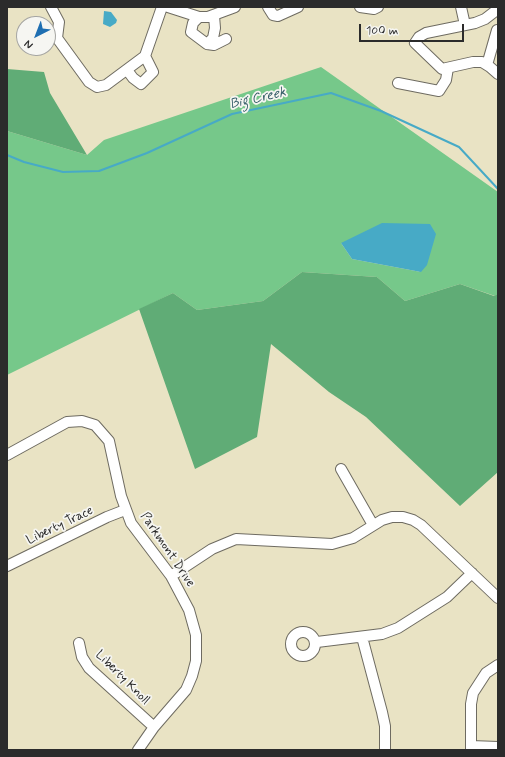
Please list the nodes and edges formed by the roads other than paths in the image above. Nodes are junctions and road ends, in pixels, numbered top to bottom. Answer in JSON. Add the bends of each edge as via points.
{"nodes":[{"id":1,"x":51,"y":7,"type":"edge"},
{"id":2,"x":162,"y":7,"type":"edge"},
{"id":3,"x":168,"y":7,"type":"edge"},
{"id":4,"x":235,"y":7,"type":"edge"},
{"id":5,"x":268,"y":7,"type":"edge"},
{"id":6,"x":298,"y":7,"type":"edge"},
{"id":7,"x":360,"y":7,"type":"edge"},
{"id":8,"x":378,"y":7,"type":"edge"},
{"id":9,"x":461,"y":7,"type":"edge"},
{"id":10,"x":498,"y":9,"type":"edge"},
{"id":11,"x":214,"y":16,"type":"junction"},
{"id":12,"x":199,"y":17,"type":"junction"},
{"id":13,"x":485,"y":19,"type":"junction"},
{"id":14,"x":465,"y":25,"type":"junction"},
{"id":15,"x":498,"y":30,"type":"edge"},
{"id":16,"x":226,"y":39,"type":"dead end"},
{"id":17,"x":207,"y":44,"type":"junction"},
{"id":18,"x":145,"y":56,"type":"junction"},
{"id":19,"x":487,"y":65,"type":"junction"},
{"id":20,"x":448,"y":68,"type":"junction"},
{"id":21,"x":127,"y":70,"type":"junction"},
{"id":22,"x":498,"y":74,"type":"edge"},
{"id":23,"x":398,"y":83,"type":"dead end"},
{"id":24,"x":7,"y":454,"type":"edge"},
{"id":25,"x":341,"y":469,"type":"dead end"},
{"id":26,"x":125,"y":510,"type":"junction"},
{"id":27,"x":373,"y":525,"type":"junction"},
{"id":28,"x":7,"y":566,"type":"edge"},
{"id":29,"x":472,"y":573,"type":"junction"},
{"id":30,"x":171,"y":576,"type":"junction"},
{"id":31,"x":498,"y":598,"type":"edge"},
{"id":32,"x":362,"y":637,"type":"junction"},
{"id":33,"x":316,"y":642,"type":"dead end"},
{"id":34,"x":79,"y":643,"type":"dead end"},
{"id":35,"x":498,"y":664,"type":"edge"},
{"id":36,"x":154,"y":727,"type":"junction"},
{"id":37,"x":498,"y":747,"type":"edge"},
{"id":38,"x":471,"y":748,"type":"edge"},
{"id":39,"x":138,"y":750,"type":"edge"},
{"id":40,"x":385,"y":750,"type":"edge"}],
"edges":[{"from":1,"to":21,"type":"street","via":[[59,22],[57,38],[92,85],[106,86]]},
{"from":2,"to":18,"type":"street"},
{"from":3,"to":12,"type":"street"},
{"from":4,"to":11,"type":"street"},
{"from":5,"to":6,"type":"street","via":[[273,15],[278,16]]},
{"from":7,"to":8,"type":"street","via":[[374,10]]},
{"from":9,"to":14,"type":"street"},
{"from":10,"to":13,"type":"street"},
{"from":11,"to":12,"type":"street"},
{"from":11,"to":17,"type":"street","via":[[215,28]]},
{"from":12,"to":17,"type":"street","via":[[193,23],[192,32]]},
{"from":13,"to":14,"type":"street"},
{"from":13,"to":15,"type":"street"},
{"from":14,"to":20,"type":"street","via":[[426,33],[415,43],[442,69]]},
{"from":15,"to":19,"type":"street"},
{"from":16,"to":17,"type":"street","via":[[214,45]]},
{"from":18,"to":21,"type":"street"},
{"from":18,"to":21,"type":"street","via":[[153,72],[141,84]]},
{"from":19,"to":20,"type":"street","via":[[473,62]]},
{"from":19,"to":22,"type":"street"},
{"from":20,"to":23,"type":"street","via":[[446,80],[439,91]]},
{"from":24,"to":26,"type":"street","name":"Parkmont Drive","via":[[67,422],[82,421],[95,425],[109,441]]},
{"from":25,"to":27,"type":"street"},
{"from":26,"to":28,"type":"street","name":"Liberty Trace"},
{"from":26,"to":30,"type":"street","name":"Parkmont Drive","via":[[141,537]]},
{"from":27,"to":29,"type":"street","via":[[392,517],[412,520]]},
{"from":27,"to":30,"type":"street","via":[[353,538],[332,544],[236,539],[212,549]]},
{"from":29,"to":31,"type":"street"},
{"from":29,"to":32,"type":"street","via":[[447,596],[398,628]]},
{"from":30,"to":36,"type":"street","name":"Parkmont Drive","via":[[194,620],[196,661],[186,690]]},
{"from":32,"to":33,"type":"street"},
{"from":32,"to":40,"type":"street","via":[[385,726]]},
{"from":34,"to":36,"type":"street","name":"Liberty Knoll","via":[[82,657],[89,668]]},
{"from":35,"to":38,"type":"street","via":[[486,673],[473,694]]},
{"from":36,"to":39,"type":"street","name":"Parkmont Drive"},
{"from":37,"to":38,"type":"street"}]}
